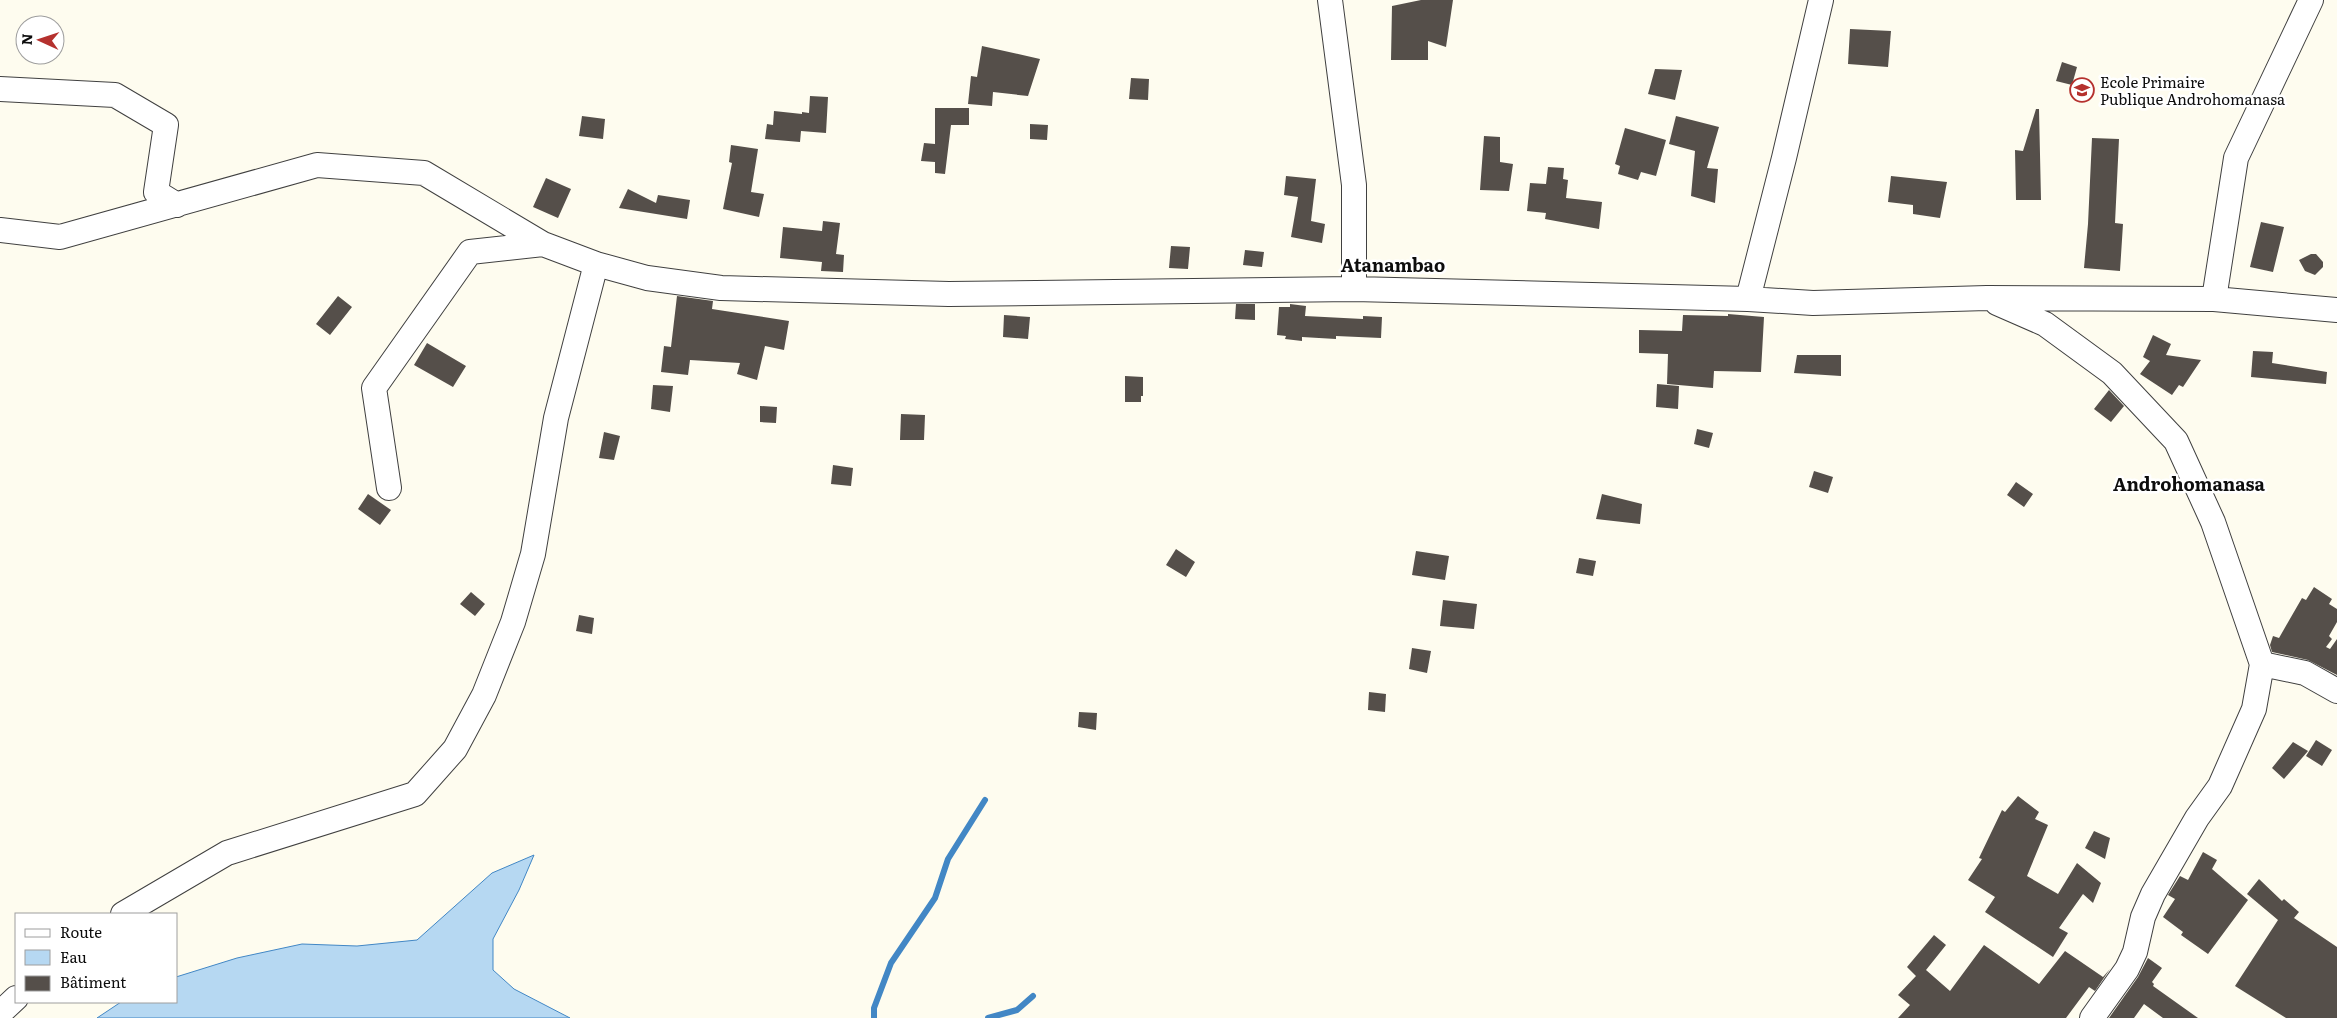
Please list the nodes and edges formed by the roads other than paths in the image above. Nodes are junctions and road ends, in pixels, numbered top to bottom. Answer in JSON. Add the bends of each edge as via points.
{"nodes":[{"id":1,"x":1330,"y":0,"type":"edge"},
{"id":2,"x":1821,"y":0,"type":"edge"},
{"id":3,"x":2311,"y":0,"type":"edge"},
{"id":4,"x":0,"y":89,"type":"edge"},
{"id":5,"x":177,"y":204,"type":"junction"},
{"id":6,"x":0,"y":230,"type":"edge"},
{"id":7,"x":543,"y":244,"type":"junction"},
{"id":8,"x":596,"y":264,"type":"junction"},
{"id":9,"x":1354,"y":289,"type":"junction"},
{"id":10,"x":1748,"y":298,"type":"junction"},
{"id":11,"x":1987,"y":298,"type":"junction"},
{"id":12,"x":2214,"y":299,"type":"junction"},
{"id":13,"x":2337,"y":310,"type":"edge"},
{"id":14,"x":389,"y":488,"type":"dead end"},
{"id":15,"x":2262,"y":664,"type":"junction"},
{"id":16,"x":2337,"y":691,"type":"edge"},
{"id":17,"x":124,"y":913,"type":"edge"},
{"id":18,"x":15,"y":999,"type":"edge"},
{"id":19,"x":0,"y":1013,"type":"edge"},
{"id":20,"x":2092,"y":1018,"type":"edge"}],
"edges":[{"from":1,"to":9,"type":"street","via":[[1354,185]]},
{"from":2,"to":10,"type":"street"},
{"from":3,"to":12,"type":"street","via":[[2236,158]]},
{"from":4,"to":5,"type":"street","via":[[115,95],[166,126],[156,192]]},
{"from":5,"to":6,"type":"street","via":[[60,237]]},
{"from":5,"to":7,"type":"street","via":[[318,165],[424,173]]},
{"from":7,"to":8,"type":"street"},
{"from":7,"to":14,"type":"street","via":[[470,252],[374,388]]},
{"from":8,"to":9,"type":"street","via":[[648,278],[721,288],[949,294]]},
{"from":8,"to":17,"type":"street","via":[[556,418],[533,554],[513,622],[484,695],[455,749],[415,794],[227,853]]},
{"from":9,"to":10,"type":"street"},
{"from":10,"to":11,"type":"street","via":[[1813,303]]},
{"from":11,"to":12,"type":"street"},
{"from":11,"to":15,"type":"street","via":[[2045,324],[2112,373],[2176,441],[2214,522]]},
{"from":12,"to":13,"type":"street"},
{"from":15,"to":16,"type":"street","via":[[2304,673]]},
{"from":15,"to":20,"type":"street","via":[[2254,709],[2220,786],[2197,818],[2153,894],[2143,916],[2135,952]]},
{"from":18,"to":19,"type":"street"}]}
